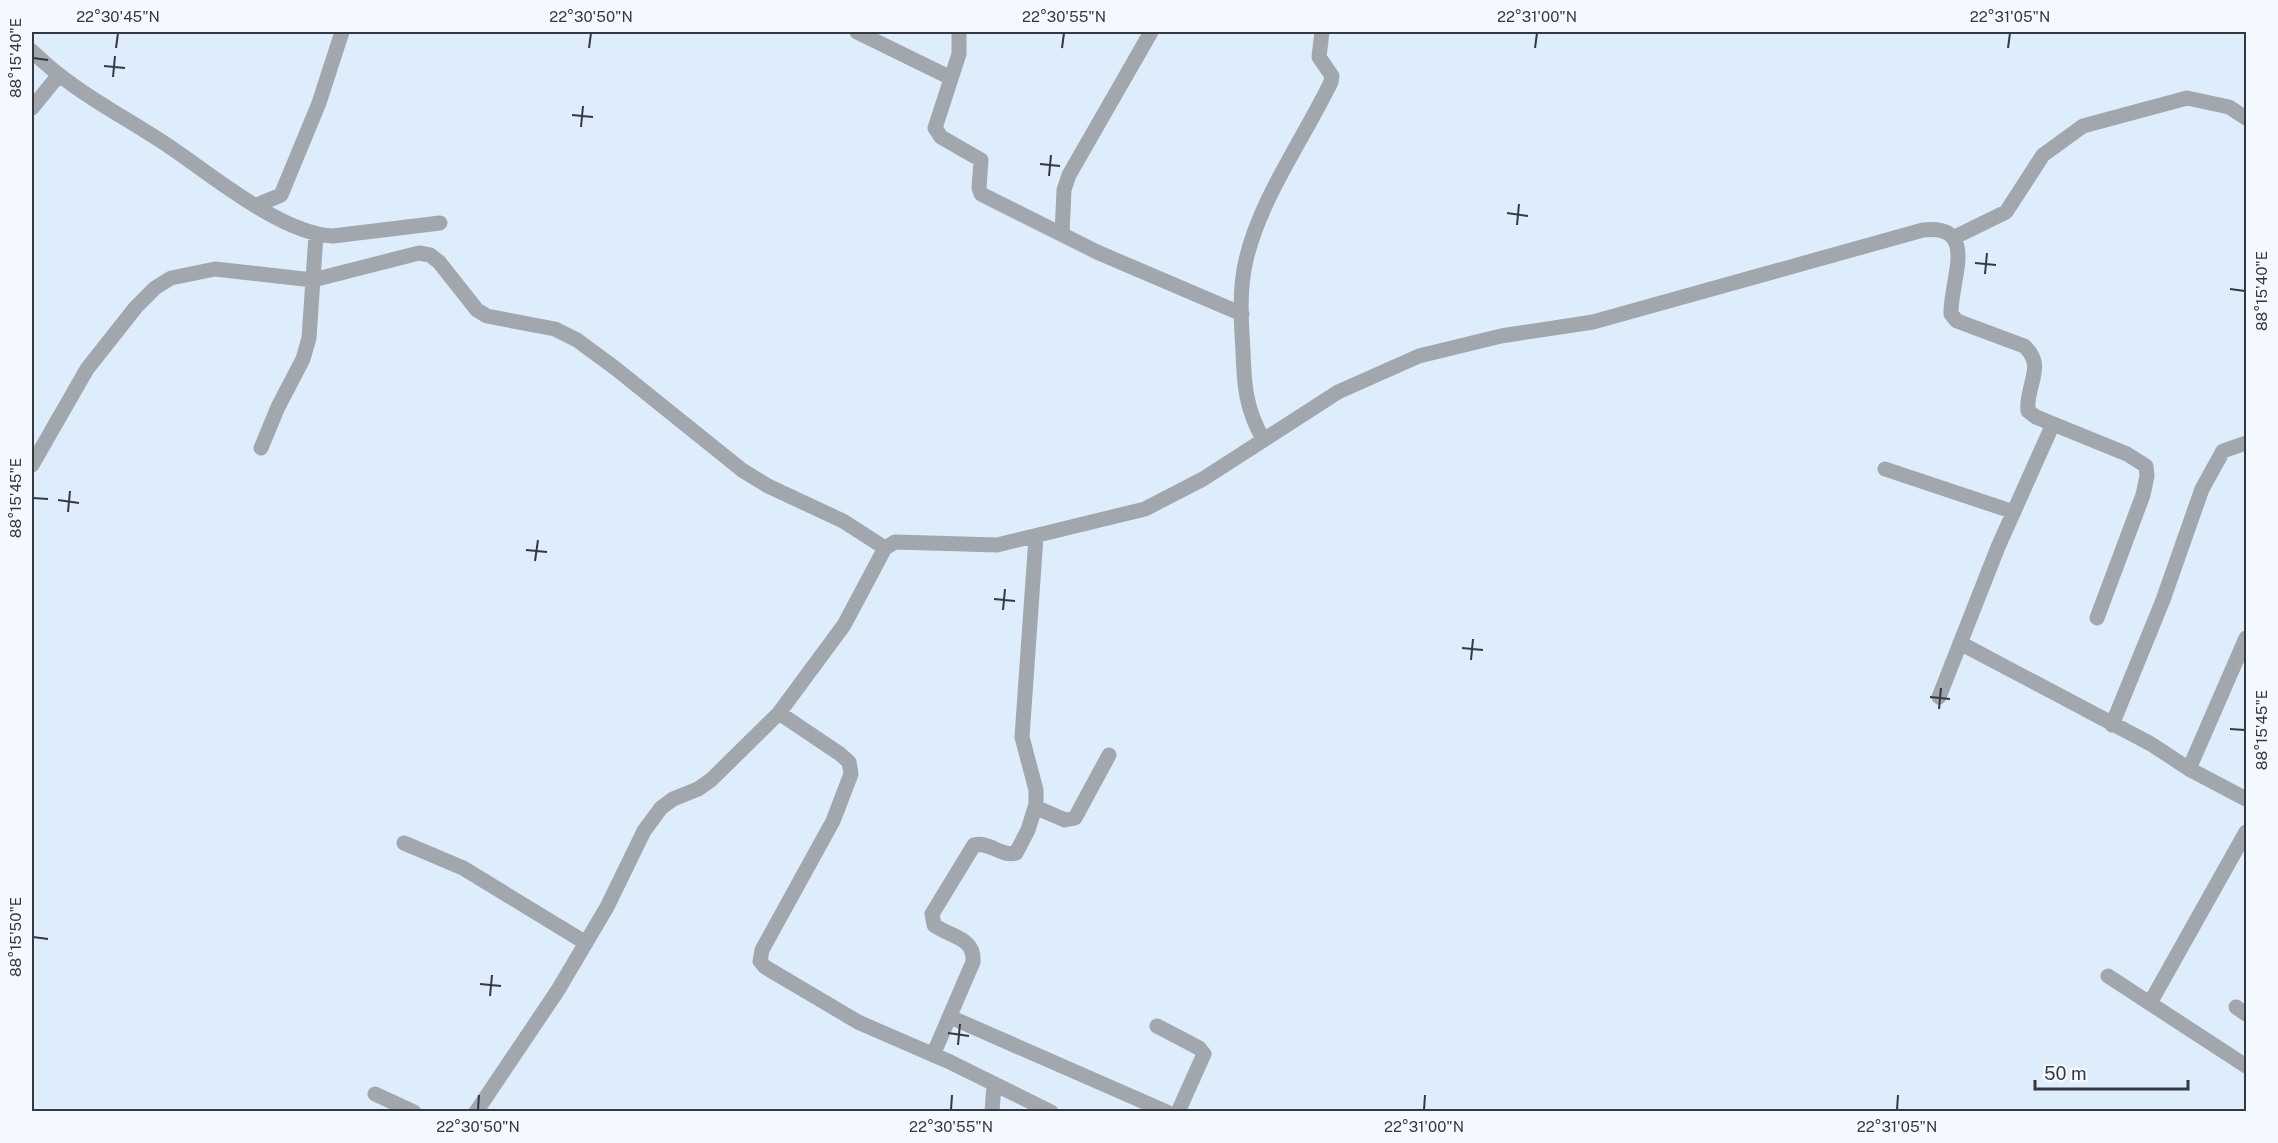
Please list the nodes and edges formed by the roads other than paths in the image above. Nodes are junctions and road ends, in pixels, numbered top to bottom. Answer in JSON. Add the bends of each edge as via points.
{"nodes":[{"id":1,"x":342,"y":32,"type":"edge"},
{"id":2,"x":857,"y":32,"type":"edge"},
{"id":3,"x":959,"y":32,"type":"edge"},
{"id":4,"x":1151,"y":32,"type":"edge"},
{"id":5,"x":1322,"y":32,"type":"edge"},
{"id":6,"x":32,"y":51,"type":"edge"},
{"id":7,"x":58,"y":76,"type":"junction"},
{"id":8,"x":951,"y":78,"type":"junction"},
{"id":9,"x":32,"y":108,"type":"edge"},
{"id":10,"x":2247,"y":118,"type":"edge"},
{"id":11,"x":257,"y":205,"type":"junction"},
{"id":12,"x":440,"y":223,"type":"dead end"},
{"id":13,"x":1062,"y":234,"type":"junction"},
{"id":14,"x":316,"y":236,"type":"junction"},
{"id":15,"x":1954,"y":237,"type":"junction"},
{"id":16,"x":313,"y":280,"type":"junction"},
{"id":17,"x":1242,"y":314,"type":"junction"},
{"id":18,"x":2053,"y":424,"type":"junction"},
{"id":19,"x":1263,"y":439,"type":"junction"},
{"id":20,"x":2247,"y":443,"type":"edge"},
{"id":21,"x":261,"y":448,"type":"dead end"},
{"id":22,"x":32,"y":465,"type":"edge"},
{"id":23,"x":1885,"y":469,"type":"dead end"},
{"id":24,"x":2014,"y":512,"type":"junction"},
{"id":25,"x":1036,"y":537,"type":"junction"},
{"id":26,"x":885,"y":548,"type":"junction"},
{"id":27,"x":2097,"y":618,"type":"dead end"},
{"id":28,"x":2247,"y":638,"type":"edge"},
{"id":29,"x":1960,"y":643,"type":"junction"},
{"id":30,"x":1939,"y":697,"type":"dead end"},
{"id":31,"x":779,"y":713,"type":"junction"},
{"id":32,"x":2112,"y":725,"type":"junction"},
{"id":33,"x":1109,"y":755,"type":"dead end"},
{"id":34,"x":2189,"y":769,"type":"junction"},
{"id":35,"x":2247,"y":799,"type":"edge"},
{"id":36,"x":1035,"y":807,"type":"junction"},
{"id":37,"x":2247,"y":832,"type":"edge"},
{"id":38,"x":404,"y":843,"type":"dead end"},
{"id":39,"x":586,"y":944,"type":"junction"},
{"id":40,"x":2108,"y":976,"type":"dead end"},
{"id":41,"x":2150,"y":1002,"type":"junction"},
{"id":42,"x":950,"y":1017,"type":"junction"},
{"id":43,"x":1157,"y":1026,"type":"dead end"},
{"id":44,"x":933,"y":1055,"type":"junction"},
{"id":45,"x":2247,"y":1065,"type":"edge"},
{"id":46,"x":994,"y":1084,"type":"junction"},
{"id":47,"x":375,"y":1094,"type":"dead end"},
{"id":48,"x":414,"y":1112,"type":"edge"},
{"id":49,"x":476,"y":1112,"type":"edge"},
{"id":50,"x":992,"y":1112,"type":"edge"},
{"id":51,"x":1051,"y":1112,"type":"edge"},
{"id":52,"x":1167,"y":1112,"type":"edge"},
{"id":53,"x":1178,"y":1112,"type":"edge"}],
"edges":[{"from":1,"to":11,"type":"street","via":[[319,103],[281,195]]},
{"from":2,"to":8,"type":"street"},
{"from":3,"to":8,"type":"street","via":[[959,54]]},
{"from":4,"to":13,"type":"street","via":[[1069,176]]},
{"from":5,"to":17,"type":"street","via":[[1319,57],[1332,76],[1331,81],[1255,232],[1246,260]]},
{"from":6,"to":7,"type":"street"},
{"from":7,"to":9,"type":"street"},
{"from":7,"to":11,"type":"street"},
{"from":8,"to":13,"type":"street","via":[[935,121],[937,133],[981,160],[981,194]]},
{"from":10,"to":15,"type":"street","via":[[2229,107],[2187,98],[2083,126],[2043,155],[2006,212]]},
{"from":11,"to":14,"type":"street"},
{"from":12,"to":14,"type":"street"},
{"from":13,"to":17,"type":"street"},
{"from":14,"to":16,"type":"street"},
{"from":15,"to":18,"type":"street","via":[[1959,251],[1951,314],[1957,321],[2024,346],[2034,354],[2037,364],[2027,399],[2028,411]]},
{"from":15,"to":19,"type":"street","via":[[1938,228],[1923,230],[1593,322],[1501,336],[1419,356],[1338,392]]},
{"from":16,"to":21,"type":"street","via":[[312,319],[303,359]]},
{"from":16,"to":22,"type":"street","via":[[215,270],[184,274],[155,288],[87,369]]},
{"from":16,"to":26,"type":"street","via":[[408,254],[430,255],[477,310],[487,316],[555,329],[577,340],[742,470],[843,521]]},
{"from":17,"to":19,"type":"street","via":[[1247,400],[1250,416]]},
{"from":18,"to":24,"type":"street"},
{"from":18,"to":27,"type":"street","via":[[2127,454],[2146,466],[2143,495]]},
{"from":19,"to":25,"type":"street","via":[[1203,479],[1145,509]]},
{"from":20,"to":32,"type":"street","via":[[2223,451],[2202,489],[2163,600]]},
{"from":23,"to":24,"type":"street"},
{"from":24,"to":29,"type":"street"},
{"from":25,"to":26,"type":"street","via":[[997,545],[895,542]]},
{"from":25,"to":36,"type":"street","via":[[1022,736],[1036,790]]},
{"from":26,"to":31,"type":"street","via":[[844,625]]},
{"from":28,"to":34,"type":"street"},
{"from":29,"to":30,"type":"street"},
{"from":29,"to":32,"type":"street"},
{"from":31,"to":39,"type":"street","via":[[711,780],[661,808],[644,831]]},
{"from":31,"to":44,"type":"street","via":[[840,754],[849,762],[851,774],[833,821],[762,950],[760,961],[771,973],[858,1022]]},
{"from":32,"to":34,"type":"street"},
{"from":33,"to":36,"type":"street","via":[[1075,818],[1065,820]]},
{"from":34,"to":35,"type":"street"},
{"from":36,"to":42,"type":"street","via":[[1016,853],[974,845],[932,914],[934,925],[968,943],[974,954]]},
{"from":37,"to":41,"type":"street"},
{"from":38,"to":39,"type":"street","via":[[463,868]]},
{"from":39,"to":49,"type":"street"},
{"from":40,"to":41,"type":"street"},
{"from":41,"to":45,"type":"street"},
{"from":42,"to":44,"type":"street"},
{"from":42,"to":52,"type":"street"},
{"from":43,"to":53,"type":"street","via":[[1204,1054]]},
{"from":44,"to":46,"type":"street"},
{"from":46,"to":50,"type":"street"},
{"from":46,"to":51,"type":"street"},
{"from":47,"to":48,"type":"street"}]}
